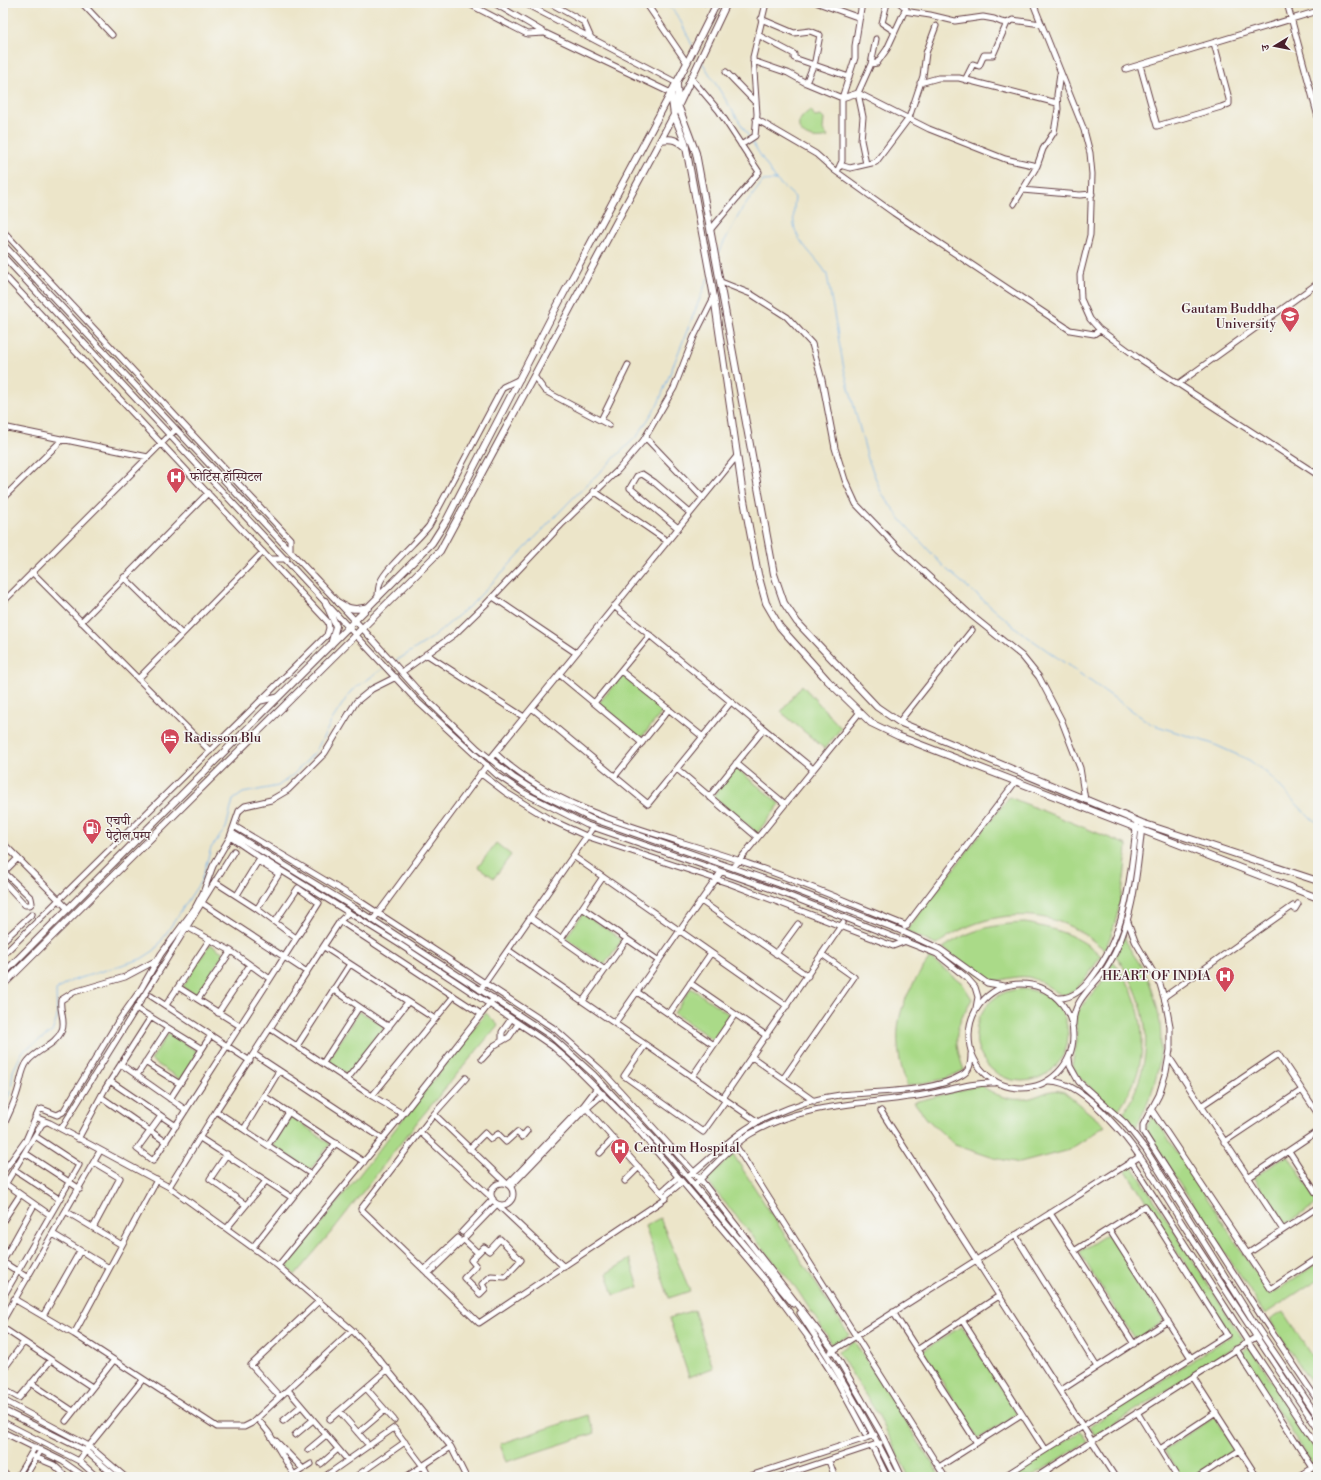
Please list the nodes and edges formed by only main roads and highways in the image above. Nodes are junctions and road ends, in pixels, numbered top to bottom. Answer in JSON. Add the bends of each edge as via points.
{"nodes":[{"id":1,"x":716,"y":3,"type":"edge"},
{"id":2,"x":727,"y":3,"type":"edge"},
{"id":3,"x":677,"y":83,"type":"junction"},
{"id":4,"x":671,"y":93,"type":"junction"},
{"id":5,"x":678,"y":105,"type":"junction"},
{"id":6,"x":674,"y":115,"type":"junction"},
{"id":7,"x":661,"y":140,"type":"junction"},
{"id":8,"x":686,"y":148,"type":"junction"},
{"id":9,"x":325,"y":601,"type":"road end"},
{"id":10,"x":339,"y":603,"type":"road end"},
{"id":11,"x":370,"y":607,"type":"junction"},
{"id":12,"x":330,"y":647,"type":"junction"},
{"id":13,"x":1139,"y":826,"type":"junction"},
{"id":14,"x":1318,"y":881,"type":"edge"},
{"id":15,"x":1318,"y":898,"type":"edge"},
{"id":16,"x":3,"y":974,"type":"edge"},
{"id":17,"x":3,"y":985,"type":"edge"}],
"edges":[{"from":1,"to":3,"type":"main road"},
{"from":2,"to":5,"type":"main road"},
{"from":3,"to":4,"type":"main road"},
{"from":3,"to":5,"type":"main road"},
{"from":4,"to":6,"type":"main road"},
{"from":4,"to":11,"type":"main road","via":[[446,521],[432,543]]},
{"from":5,"to":6,"type":"main road"},
{"from":5,"to":13,"type":"main road","via":[[696,153],[774,574],[784,603],[797,622],[842,671],[877,707],[899,722],[1085,800]]},
{"from":6,"to":7,"type":"main road"},
{"from":6,"to":8,"type":"main road"},
{"from":7,"to":8,"type":"main road","via":[[677,140]]},
{"from":7,"to":17,"type":"main road","via":[[440,551]]},
{"from":8,"to":13,"type":"main road","via":[[713,294],[756,567],[766,603],[780,627],[828,681],[871,723],[898,736]]},
{"from":9,"to":12,"type":"main road","via":[[336,626]]},
{"from":10,"to":11,"type":"main road","via":[[355,610]]},
{"from":11,"to":12,"type":"main road"},
{"from":12,"to":16,"type":"main road"},
{"from":13,"to":14,"type":"main road"},
{"from":13,"to":15,"type":"main road"}]}
